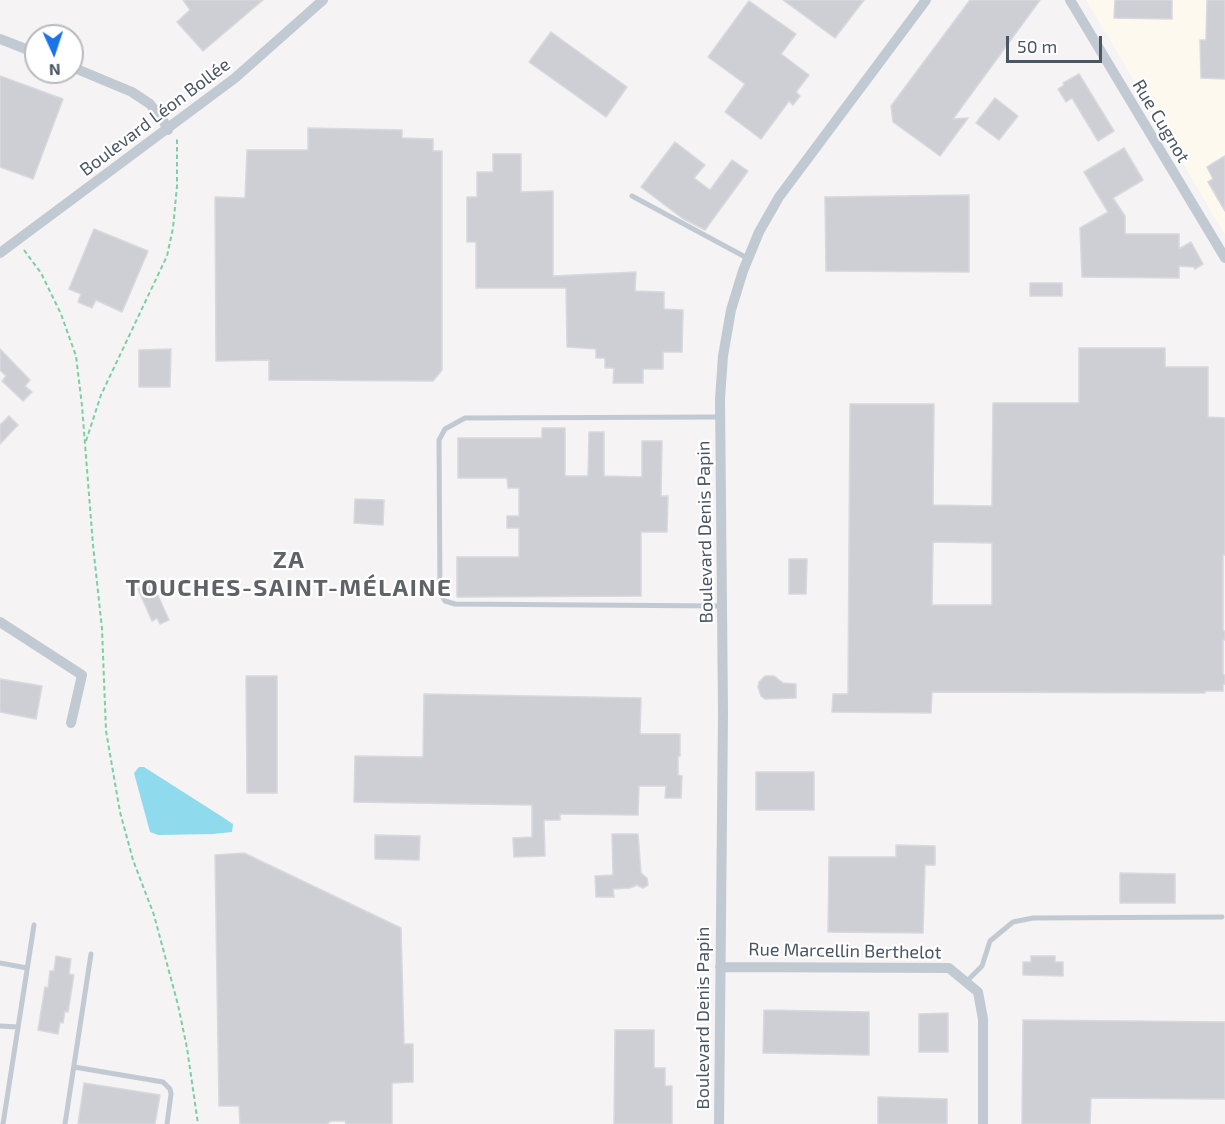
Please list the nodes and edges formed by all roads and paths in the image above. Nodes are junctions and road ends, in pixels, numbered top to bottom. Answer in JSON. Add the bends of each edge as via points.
{"nodes":[{"id":1,"x":323,"y":0,"type":"edge"},
{"id":2,"x":926,"y":0,"type":"edge"},
{"id":3,"x":1070,"y":0,"type":"edge"},
{"id":4,"x":0,"y":39,"type":"edge"},
{"id":5,"x":24,"y":48,"type":"edge"},
{"id":6,"x":84,"y":72,"type":"edge"},
{"id":7,"x":172,"y":126,"type":"junction"},
{"id":8,"x":632,"y":196,"type":"dead end"},
{"id":9,"x":17,"y":240,"type":"junction"},
{"id":10,"x":1,"y":251,"type":"edge"},
{"id":11,"x":1225,"y":258,"type":"edge"},
{"id":12,"x":749,"y":259,"type":"junction"},
{"id":13,"x":720,"y":417,"type":"junction"},
{"id":14,"x":85,"y":444,"type":"junction"},
{"id":15,"x":721,"y":606,"type":"junction"},
{"id":16,"x":0,"y":622,"type":"edge"},
{"id":17,"x":71,"y":723,"type":"dead end"},
{"id":18,"x":1222,"y":917,"type":"dead end"},
{"id":19,"x":34,"y":925,"type":"dead end"},
{"id":20,"x":91,"y":954,"type":"dead end"},
{"id":21,"x":0,"y":963,"type":"edge"},
{"id":22,"x":720,"y":967,"type":"junction"},
{"id":23,"x":27,"y":968,"type":"junction"},
{"id":24,"x":966,"y":982,"type":"junction"},
{"id":25,"x":0,"y":1026,"type":"edge"},
{"id":26,"x":18,"y":1027,"type":"junction"},
{"id":27,"x":74,"y":1067,"type":"junction"},
{"id":28,"x":3,"y":1124,"type":"edge"},
{"id":29,"x":65,"y":1124,"type":"edge"},
{"id":30,"x":167,"y":1124,"type":"edge"},
{"id":31,"x":198,"y":1124,"type":"edge"},
{"id":32,"x":719,"y":1124,"type":"edge"},
{"id":33,"x":983,"y":1124,"type":"edge"}],
"edges":[{"from":1,"to":7,"type":"street","name":"Boulevard Léon Bollée","via":[[235,78]]},
{"from":2,"to":12,"type":"street","name":"Boulevard Denis Papin","via":[[779,197]]},
{"from":3,"to":11,"type":"street","name":"Rue Cugnot"},
{"from":4,"to":5,"type":"street"},
{"from":6,"to":7,"type":"street","via":[[132,92]]},
{"from":7,"to":9,"type":"street","name":"Boulevard Léon Bollée"},
{"from":7,"to":14,"type":"path","via":[[178,149],[177,186],[167,256],[101,395]]},
{"from":8,"to":12,"type":"lane"},
{"from":9,"to":10,"type":"street","name":"Boulevard Léon Bollée"},
{"from":9,"to":14,"type":"path","via":[[41,273],[76,356]]},
{"from":12,"to":13,"type":"street","name":"Boulevard Denis Papin","via":[[729,321]]},
{"from":13,"to":15,"type":"street","name":"Boulevard Denis Papin"},
{"from":13,"to":15,"type":"lane","via":[[465,418],[444,429],[439,440],[440,593],[445,601]]},
{"from":14,"to":31,"type":"path","via":[[102,629],[106,730],[130,851],[154,915],[178,1005]]},
{"from":15,"to":22,"type":"street","name":"Boulevard Denis Papin"},
{"from":16,"to":17,"type":"street","via":[[82,675]]},
{"from":18,"to":24,"type":"lane","via":[[1033,918],[1013,922],[990,942],[982,966]]},
{"from":19,"to":23,"type":"lane"},
{"from":20,"to":27,"type":"lane"},
{"from":21,"to":23,"type":"lane"},
{"from":22,"to":24,"type":"street","name":"Rue Marcellin Berthelot","via":[[949,968]]},
{"from":22,"to":32,"type":"street","name":"Boulevard Denis Papin"},
{"from":23,"to":26,"type":"lane"},
{"from":24,"to":33,"type":"street","name":"Rue Marcellin Berthelot","via":[[978,992],[983,1019]]},
{"from":25,"to":26,"type":"lane"},
{"from":26,"to":28,"type":"lane"},
{"from":27,"to":29,"type":"lane"},
{"from":27,"to":30,"type":"lane","via":[[163,1082],[171,1094]]}]}
